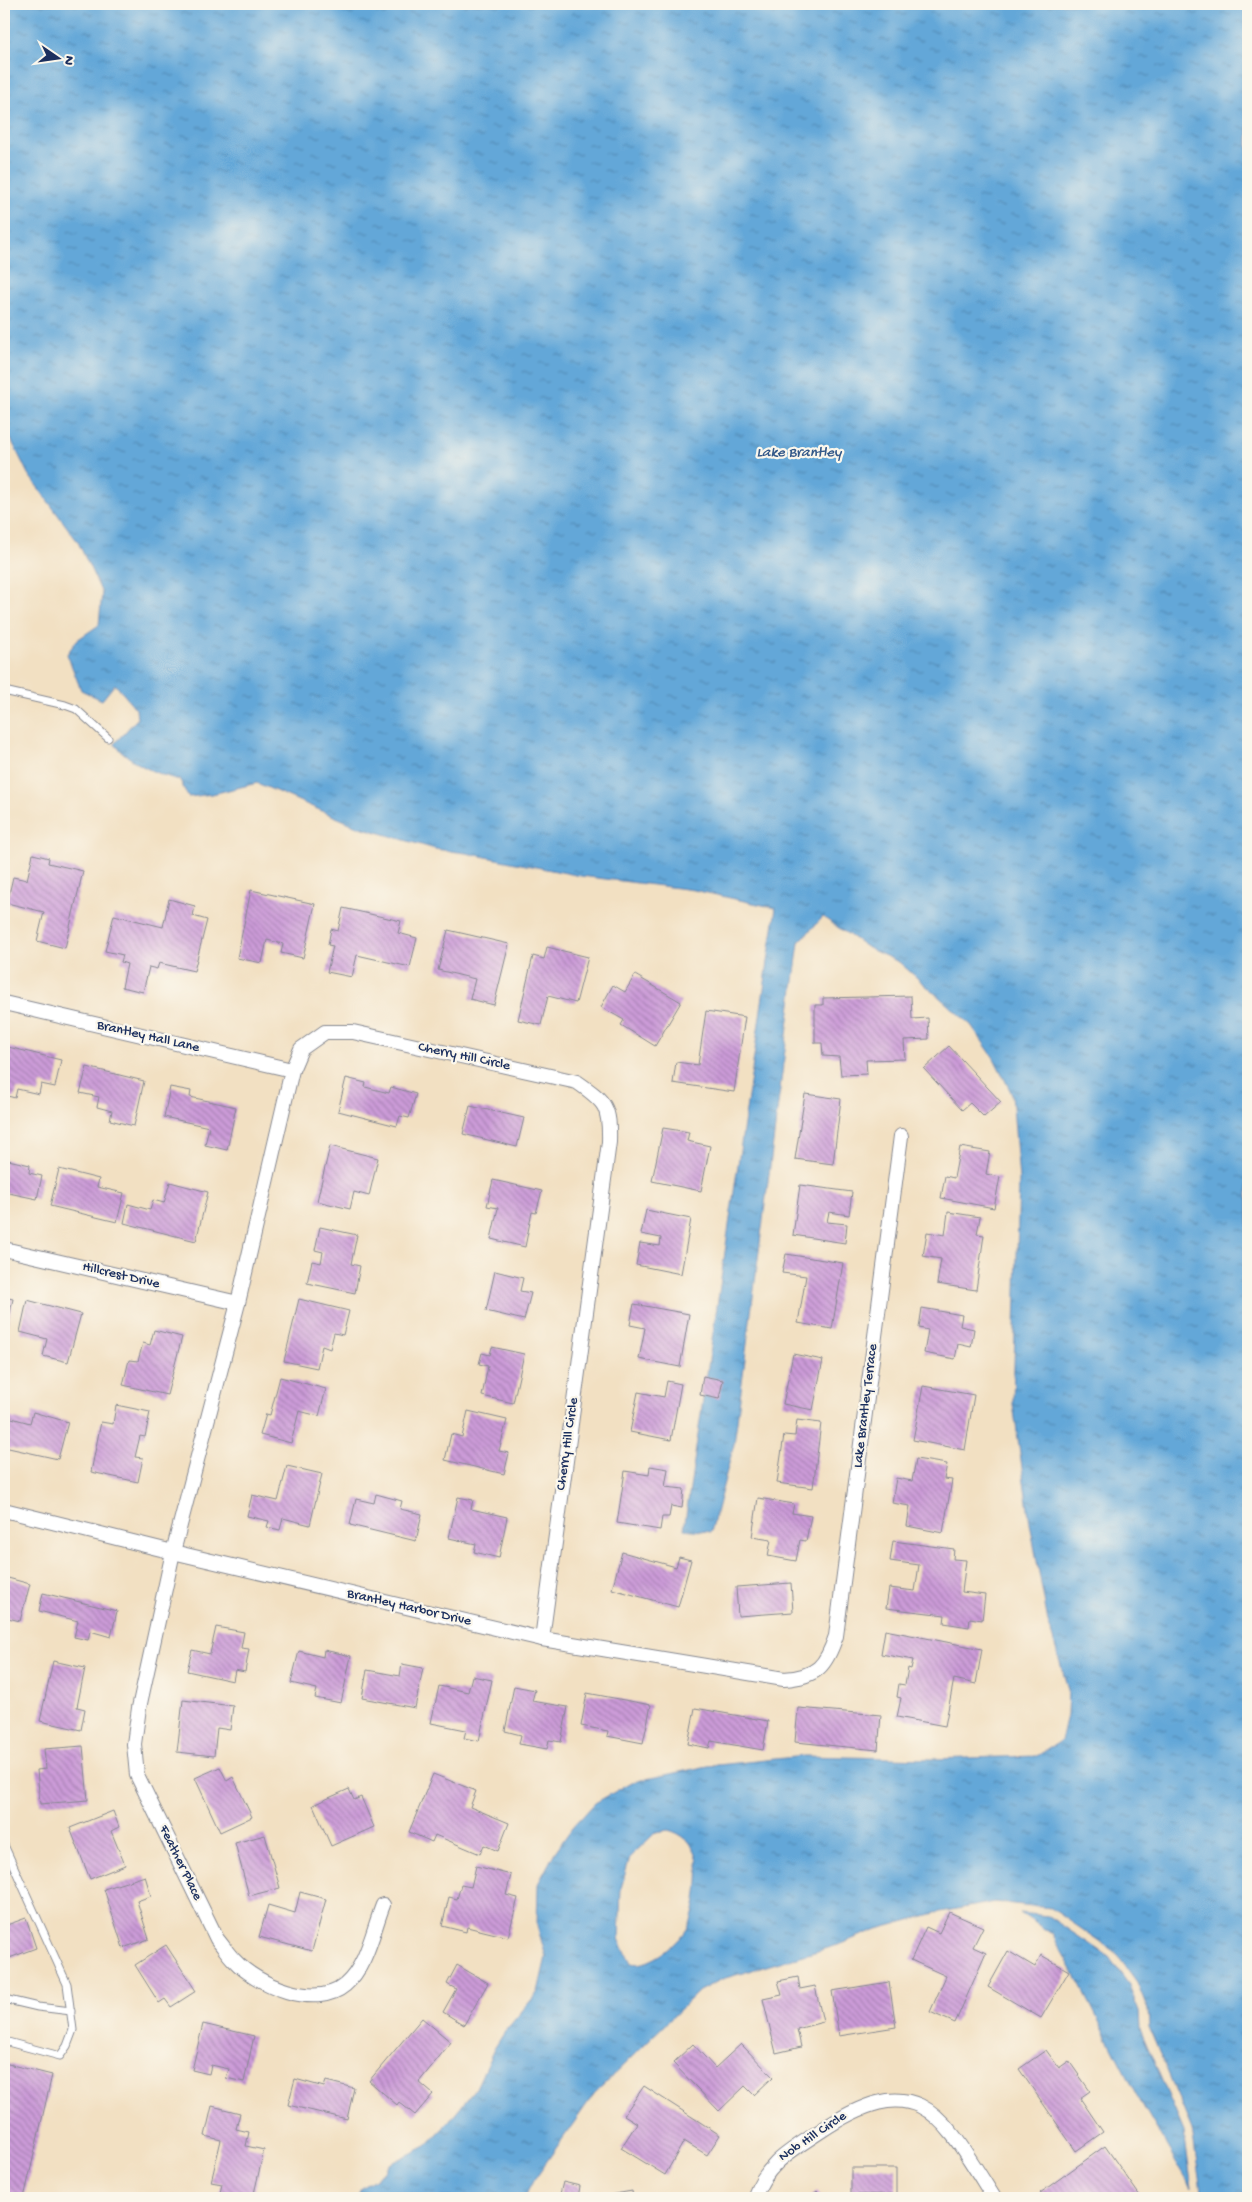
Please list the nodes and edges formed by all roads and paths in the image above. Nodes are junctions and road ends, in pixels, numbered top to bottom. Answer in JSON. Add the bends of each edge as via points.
{"nodes":[{"id":1,"x":4,"y":691,"type":"edge"},
{"id":2,"x":108,"y":738,"type":"dead end"},
{"id":3,"x":4,"y":1003,"type":"edge"},
{"id":4,"x":292,"y":1070,"type":"junction"},
{"id":5,"x":901,"y":1136,"type":"dead end"},
{"id":6,"x":4,"y":1249,"type":"edge"},
{"id":7,"x":238,"y":1303,"type":"junction"},
{"id":8,"x":4,"y":1510,"type":"edge"},
{"id":9,"x":173,"y":1552,"type":"junction"},
{"id":10,"x":542,"y":1639,"type":"junction"},
{"id":11,"x":818,"y":1670,"type":"joint"},
{"id":12,"x":4,"y":1845,"type":"edge"},
{"id":13,"x":383,"y":1905,"type":"dead end"},
{"id":14,"x":4,"y":2000,"type":"edge"},
{"id":15,"x":71,"y":2011,"type":"junction"},
{"id":16,"x":4,"y":2041,"type":"edge"},
{"id":17,"x":754,"y":2198,"type":"edge"},
{"id":18,"x":994,"y":2198,"type":"edge"}],
"edges":[{"from":1,"to":2,"type":"lane","via":[[76,709]]},
{"from":3,"to":4,"type":"street","name":"Brantley Hall Lane"},
{"from":4,"to":7,"type":"street","name":"Cherry Hill Circle"},
{"from":4,"to":10,"type":"street","name":"Cherry Hill Circle","via":[[301,1049],[325,1032],[353,1032],[577,1082],[597,1096],[610,1115]]},
{"from":5,"to":11,"type":"street","name":"Lake Brantley Terrace","via":[[836,1636],[829,1656]]},
{"from":6,"to":7,"type":"street","name":"Hillcrest Drive"},
{"from":7,"to":9,"type":"street","name":"Cherry Hill Circle"},
{"from":8,"to":9,"type":"street","name":"Brantley Harbor Drive"},
{"from":9,"to":10,"type":"street","name":"Brantley Harbor Drive"},
{"from":9,"to":13,"type":"street","name":"Feather Place","via":[[139,1708],[134,1744],[137,1775],[217,1939],[234,1961],[256,1977],[291,1993],[313,1996],[334,1992],[346,1984],[361,1964]]},
{"from":10,"to":11,"type":"street","name":"Brantley Harbor Drive","via":[[784,1679],[800,1678]]},
{"from":12,"to":15,"type":"lane","via":[[67,1984]]},
{"from":14,"to":15,"type":"lane"},
{"from":15,"to":16,"type":"lane","via":[[73,2030],[68,2046],[60,2056]]},
{"from":17,"to":18,"type":"street","name":"Nob Hill Circle","via":[[761,2180],[777,2160],[845,2114],[872,2102],[897,2100],[914,2102],[942,2121],[954,2134]]}]}
